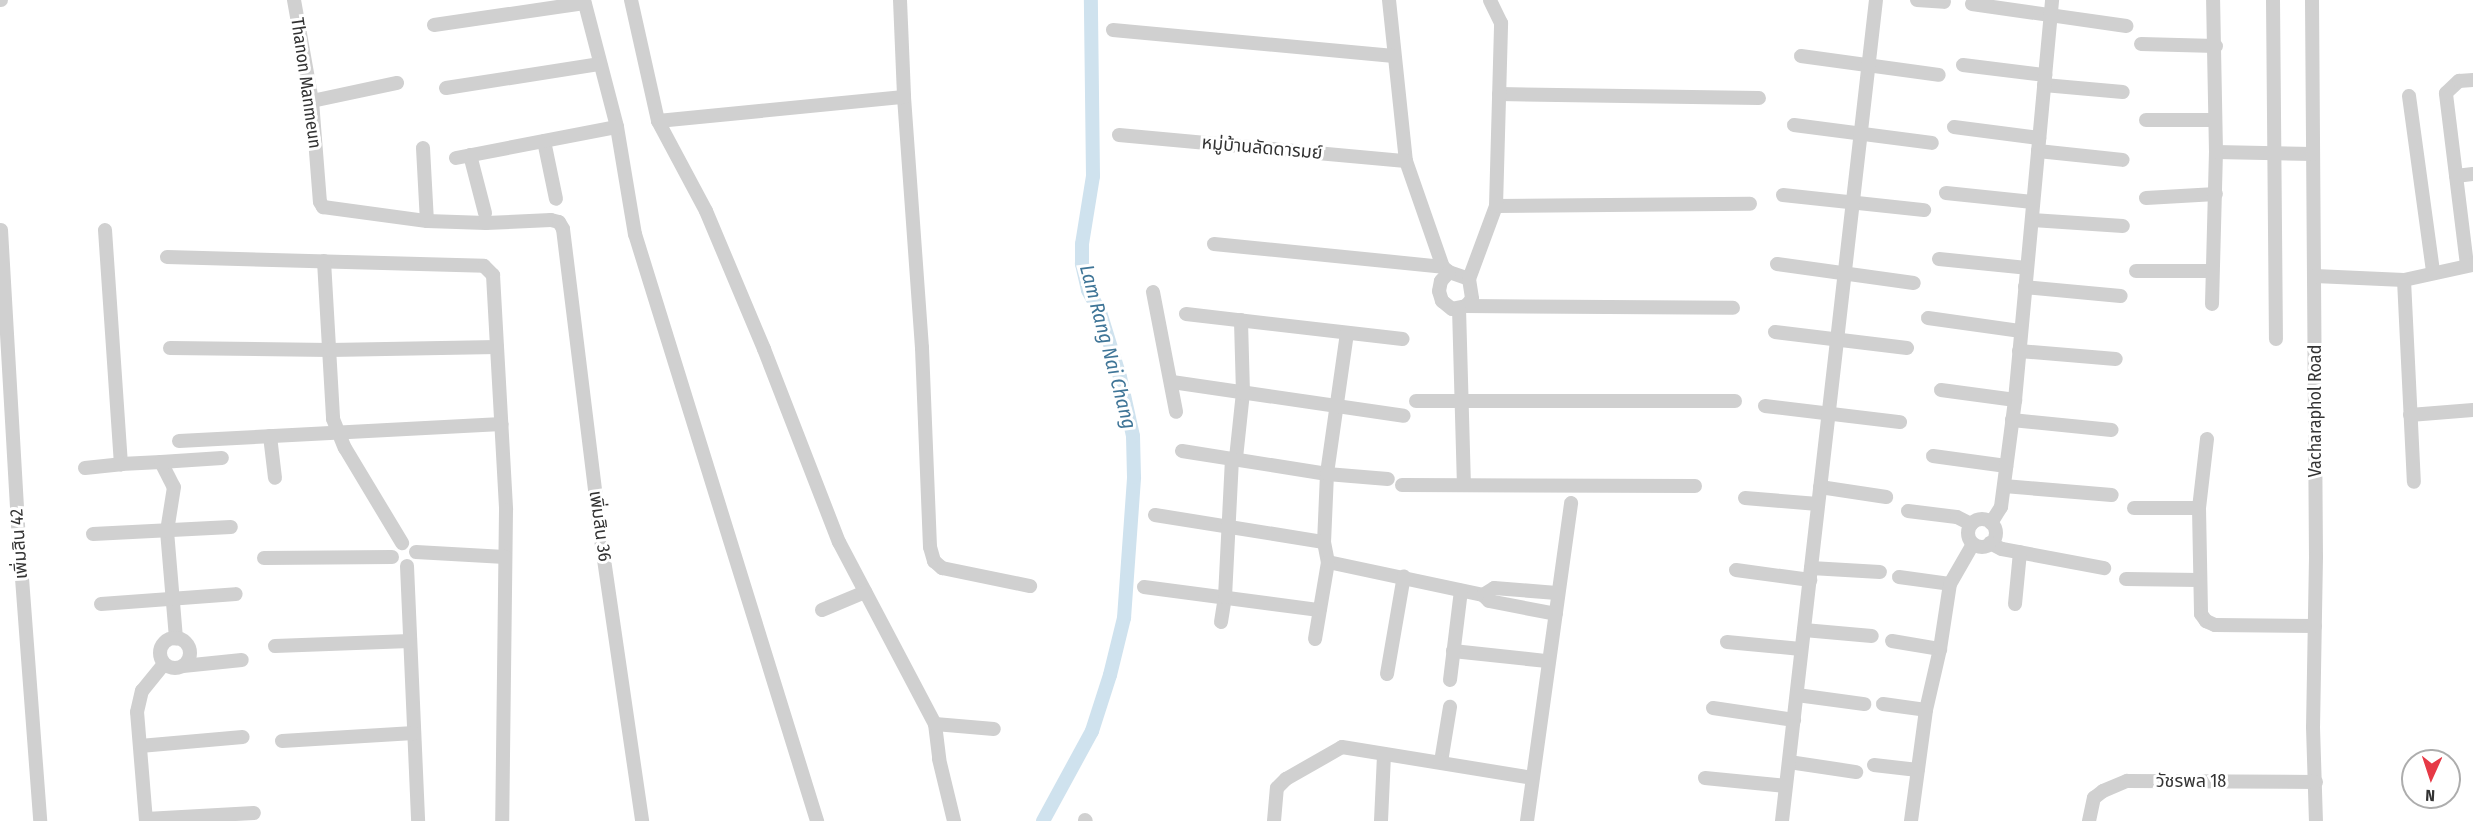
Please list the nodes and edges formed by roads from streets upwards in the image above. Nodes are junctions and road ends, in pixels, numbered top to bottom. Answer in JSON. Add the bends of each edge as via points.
{"nodes":[{"id":1,"x":294,"y":0,"type":"edge"},
{"id":2,"x":631,"y":0,"type":"edge"},
{"id":3,"x":900,"y":0,"type":"edge"},
{"id":4,"x":1389,"y":0,"type":"edge"},
{"id":5,"x":1490,"y":0,"type":"edge"},
{"id":6,"x":1876,"y":0,"type":"edge"},
{"id":7,"x":1917,"y":0,"type":"edge"},
{"id":8,"x":2052,"y":0,"type":"edge"},
{"id":9,"x":2213,"y":0,"type":"edge"},
{"id":10,"x":2273,"y":0,"type":"edge"},
{"id":11,"x":2312,"y":0,"type":"edge"},
{"id":12,"x":584,"y":2,"type":"edge"},
{"id":13,"x":1944,"y":2,"type":"dead end"},
{"id":14,"x":1972,"y":4,"type":"dead end"},
{"id":15,"x":2051,"y":15,"type":"junction"},
{"id":16,"x":434,"y":25,"type":"dead end"},
{"id":17,"x":2126,"y":26,"type":"dead end"},
{"id":18,"x":1113,"y":30,"type":"dead end"},
{"id":19,"x":2141,"y":44,"type":"dead end"},
{"id":20,"x":2216,"y":46,"type":"junction"},
{"id":21,"x":1801,"y":56,"type":"dead end"},
{"id":22,"x":1394,"y":57,"type":"junction"},
{"id":23,"x":600,"y":64,"type":"junction"},
{"id":24,"x":1869,"y":64,"type":"junction"},
{"id":25,"x":1963,"y":65,"type":"dead end"},
{"id":26,"x":1939,"y":75,"type":"dead end"},
{"id":27,"x":2045,"y":80,"type":"junction"},
{"id":28,"x":2473,"y":80,"type":"edge"},
{"id":29,"x":397,"y":83,"type":"dead end"},
{"id":30,"x":446,"y":88,"type":"dead end"},
{"id":31,"x":2123,"y":92,"type":"dead end"},
{"id":32,"x":1499,"y":94,"type":"junction"},
{"id":33,"x":2409,"y":96,"type":"dead end"},
{"id":34,"x":904,"y":97,"type":"junction"},
{"id":35,"x":1759,"y":98,"type":"dead end"},
{"id":36,"x":312,"y":101,"type":"junction"},
{"id":37,"x":2146,"y":120,"type":"dead end"},
{"id":38,"x":2215,"y":120,"type":"junction"},
{"id":39,"x":658,"y":121,"type":"junction"},
{"id":40,"x":1794,"y":125,"type":"dead end"},
{"id":41,"x":617,"y":127,"type":"junction"},
{"id":42,"x":1954,"y":127,"type":"dead end"},
{"id":43,"x":1861,"y":133,"type":"junction"},
{"id":44,"x":1119,"y":135,"type":"dead end"},
{"id":45,"x":544,"y":141,"type":"junction"},
{"id":46,"x":1932,"y":143,"type":"dead end"},
{"id":47,"x":2039,"y":145,"type":"junction"},
{"id":48,"x":423,"y":148,"type":"dead end"},
{"id":49,"x":2216,"y":152,"type":"junction"},
{"id":50,"x":2274,"y":152,"type":"junction"},
{"id":51,"x":2313,"y":154,"type":"junction"},
{"id":52,"x":470,"y":155,"type":"junction"},
{"id":53,"x":456,"y":158,"type":"dead end"},
{"id":54,"x":2123,"y":160,"type":"dead end"},
{"id":55,"x":1406,"y":161,"type":"junction"},
{"id":56,"x":2473,"y":174,"type":"edge"},
{"id":57,"x":2456,"y":176,"type":"junction"},
{"id":58,"x":1946,"y":193,"type":"dead end"},
{"id":59,"x":2216,"y":194,"type":"junction"},
{"id":60,"x":1784,"y":195,"type":"dead end"},
{"id":61,"x":2146,"y":198,"type":"dead end"},
{"id":62,"x":556,"y":199,"type":"dead end"},
{"id":63,"x":1853,"y":201,"type":"junction"},
{"id":64,"x":2033,"y":202,"type":"junction"},
{"id":65,"x":1750,"y":204,"type":"dead end"},
{"id":66,"x":1496,"y":206,"type":"junction"},
{"id":67,"x":1924,"y":210,"type":"dead end"},
{"id":68,"x":485,"y":213,"type":"dead end"},
{"id":69,"x":2032,"y":220,"type":"junction"},
{"id":70,"x":427,"y":221,"type":"junction"},
{"id":71,"x":2123,"y":226,"type":"dead end"},
{"id":72,"x":1,"y":230,"type":"edge"},
{"id":73,"x":105,"y":230,"type":"dead end"},
{"id":74,"x":1214,"y":244,"type":"dead end"},
{"id":75,"x":167,"y":256,"type":"dead end"},
{"id":76,"x":1939,"y":259,"type":"dead end"},
{"id":77,"x":324,"y":261,"type":"junction"},
{"id":78,"x":1777,"y":264,"type":"dead end"},
{"id":79,"x":2470,"y":265,"type":"edge"},
{"id":80,"x":2027,"y":268,"type":"junction"},
{"id":81,"x":1446,"y":270,"type":"junction"},
{"id":82,"x":2136,"y":271,"type":"dead end"},
{"id":83,"x":2212,"y":271,"type":"junction"},
{"id":84,"x":2433,"y":272,"type":"junction"},
{"id":85,"x":1844,"y":273,"type":"junction"},
{"id":86,"x":2314,"y":276,"type":"junction"},
{"id":87,"x":1469,"y":279,"type":"junction"},
{"id":88,"x":2404,"y":280,"type":"junction"},
{"id":89,"x":1914,"y":283,"type":"dead end"},
{"id":90,"x":2025,"y":287,"type":"junction"},
{"id":91,"x":1153,"y":292,"type":"dead end"},
{"id":92,"x":2121,"y":296,"type":"dead end"},
{"id":93,"x":2212,"y":304,"type":"dead end"},
{"id":94,"x":1462,"y":307,"type":"junction"},
{"id":95,"x":1733,"y":308,"type":"dead end"},
{"id":96,"x":1186,"y":314,"type":"dead end"},
{"id":97,"x":1928,"y":318,"type":"dead end"},
{"id":98,"x":1241,"y":320,"type":"junction"},
{"id":99,"x":2021,"y":331,"type":"junction"},
{"id":100,"x":1775,"y":332,"type":"dead end"},
{"id":101,"x":1347,"y":333,"type":"junction"},
{"id":102,"x":1403,"y":339,"type":"dead end"},
{"id":103,"x":1838,"y":339,"type":"junction"},
{"id":104,"x":2276,"y":339,"type":"dead end"},
{"id":105,"x":497,"y":347,"type":"junction"},
{"id":106,"x":170,"y":348,"type":"dead end"},
{"id":107,"x":1907,"y":348,"type":"dead end"},
{"id":108,"x":330,"y":350,"type":"junction"},
{"id":109,"x":2019,"y":351,"type":"junction"},
{"id":110,"x":2116,"y":359,"type":"dead end"},
{"id":111,"x":1172,"y":382,"type":"junction"},
{"id":112,"x":1941,"y":390,"type":"dead end"},
{"id":113,"x":1243,"y":393,"type":"junction"},
{"id":114,"x":2015,"y":400,"type":"junction"},
{"id":115,"x":1416,"y":401,"type":"dead end"},
{"id":116,"x":1735,"y":401,"type":"dead end"},
{"id":117,"x":1460,"y":402,"type":"junction"},
{"id":118,"x":1337,"y":405,"type":"junction"},
{"id":119,"x":1765,"y":406,"type":"dead end"},
{"id":120,"x":2473,"y":410,"type":"edge"},
{"id":121,"x":1176,"y":412,"type":"dead end"},
{"id":122,"x":1829,"y":415,"type":"junction"},
{"id":123,"x":2410,"y":415,"type":"junction"},
{"id":124,"x":1404,"y":416,"type":"dead end"},
{"id":125,"x":2012,"y":420,"type":"junction"},
{"id":126,"x":1900,"y":422,"type":"dead end"},
{"id":127,"x":501,"y":424,"type":"junction"},
{"id":128,"x":2112,"y":430,"type":"dead end"},
{"id":129,"x":339,"y":433,"type":"junction"},
{"id":130,"x":270,"y":436,"type":"junction"},
{"id":131,"x":2207,"y":439,"type":"dead end"},
{"id":132,"x":178,"y":441,"type":"dead end"},
{"id":133,"x":1182,"y":451,"type":"dead end"},
{"id":134,"x":1933,"y":456,"type":"dead end"},
{"id":135,"x":222,"y":458,"type":"dead end"},
{"id":136,"x":1234,"y":458,"type":"junction"},
{"id":137,"x":161,"y":462,"type":"junction"},
{"id":138,"x":121,"y":464,"type":"junction"},
{"id":139,"x":2006,"y":466,"type":"junction"},
{"id":140,"x":85,"y":468,"type":"dead end"},
{"id":141,"x":1327,"y":474,"type":"junction"},
{"id":142,"x":275,"y":478,"type":"dead end"},
{"id":143,"x":1388,"y":479,"type":"dead end"},
{"id":144,"x":2414,"y":482,"type":"dead end"},
{"id":145,"x":1402,"y":485,"type":"dead end"},
{"id":146,"x":1464,"y":485,"type":"junction"},
{"id":147,"x":1695,"y":486,"type":"dead end"},
{"id":148,"x":2004,"y":486,"type":"junction"},
{"id":149,"x":1820,"y":487,"type":"junction"},
{"id":150,"x":2112,"y":495,"type":"dead end"},
{"id":151,"x":1886,"y":497,"type":"dead end"},
{"id":152,"x":1745,"y":498,"type":"dead end"},
{"id":153,"x":1571,"y":503,"type":"dead end"},
{"id":154,"x":1818,"y":504,"type":"junction"},
{"id":155,"x":2134,"y":508,"type":"dead end"},
{"id":156,"x":2199,"y":508,"type":"junction"},
{"id":157,"x":1908,"y":511,"type":"dead end"},
{"id":158,"x":1155,"y":515,"type":"dead end"},
{"id":159,"x":1991,"y":523,"type":"junction"},
{"id":160,"x":1971,"y":524,"type":"junction"},
{"id":161,"x":1230,"y":526,"type":"junction"},
{"id":162,"x":231,"y":527,"type":"dead end"},
{"id":163,"x":167,"y":531,"type":"junction"},
{"id":164,"x":93,"y":534,"type":"dead end"},
{"id":165,"x":1324,"y":542,"type":"junction"},
{"id":166,"x":402,"y":543,"type":"junction"},
{"id":167,"x":1990,"y":543,"type":"junction"},
{"id":168,"x":1973,"y":544,"type":"junction"},
{"id":169,"x":416,"y":552,"type":"junction"},
{"id":170,"x":2020,"y":552,"type":"junction"},
{"id":171,"x":392,"y":557,"type":"junction"},
{"id":172,"x":505,"y":557,"type":"junction"},
{"id":173,"x":264,"y":558,"type":"dead end"},
{"id":174,"x":1328,"y":562,"type":"junction"},
{"id":175,"x":407,"y":566,"type":"junction"},
{"id":176,"x":2104,"y":568,"type":"dead end"},
{"id":177,"x":1736,"y":570,"type":"dead end"},
{"id":178,"x":1880,"y":572,"type":"dead end"},
{"id":179,"x":1810,"y":574,"type":"junction"},
{"id":180,"x":1404,"y":576,"type":"junction"},
{"id":181,"x":1899,"y":577,"type":"dead end"},
{"id":182,"x":2126,"y":579,"type":"dead end"},
{"id":183,"x":2199,"y":580,"type":"junction"},
{"id":184,"x":1950,"y":584,"type":"junction"},
{"id":185,"x":1030,"y":586,"type":"dead end"},
{"id":186,"x":1144,"y":587,"type":"dead end"},
{"id":187,"x":1461,"y":591,"type":"junction"},
{"id":188,"x":865,"y":592,"type":"junction"},
{"id":189,"x":236,"y":594,"type":"dead end"},
{"id":190,"x":1557,"y":594,"type":"junction"},
{"id":191,"x":1483,"y":595,"type":"junction"},
{"id":192,"x":1226,"y":597,"type":"junction"},
{"id":193,"x":173,"y":598,"type":"junction"},
{"id":194,"x":101,"y":603,"type":"dead end"},
{"id":195,"x":2016,"y":604,"type":"dead end"},
{"id":196,"x":822,"y":610,"type":"dead end"},
{"id":197,"x":1318,"y":610,"type":"junction"},
{"id":198,"x":1556,"y":614,"type":"junction"},
{"id":199,"x":1221,"y":622,"type":"dead end"},
{"id":200,"x":2315,"y":626,"type":"junction"},
{"id":201,"x":1804,"y":630,"type":"junction"},
{"id":202,"x":1872,"y":636,"type":"dead end"},
{"id":203,"x":176,"y":639,"type":"junction"},
{"id":204,"x":1315,"y":639,"type":"dead end"},
{"id":205,"x":410,"y":641,"type":"junction"},
{"id":206,"x":1892,"y":641,"type":"dead end"},
{"id":207,"x":1727,"y":642,"type":"dead end"},
{"id":208,"x":274,"y":646,"type":"dead end"},
{"id":209,"x":1801,"y":649,"type":"junction"},
{"id":210,"x":1940,"y":650,"type":"junction"},
{"id":211,"x":1453,"y":651,"type":"junction"},
{"id":212,"x":242,"y":660,"type":"dead end"},
{"id":213,"x":1547,"y":662,"type":"junction"},
{"id":214,"x":164,"y":664,"type":"junction"},
{"id":215,"x":183,"y":666,"type":"junction"},
{"id":216,"x":1387,"y":674,"type":"dead end"},
{"id":217,"x":1450,"y":680,"type":"dead end"},
{"id":218,"x":1797,"y":695,"type":"junction"},
{"id":219,"x":1864,"y":704,"type":"dead end"},
{"id":220,"x":1883,"y":704,"type":"dead end"},
{"id":221,"x":1450,"y":707,"type":"dead end"},
{"id":222,"x":1713,"y":708,"type":"dead end"},
{"id":223,"x":1926,"y":710,"type":"junction"},
{"id":224,"x":1794,"y":720,"type":"junction"},
{"id":225,"x":936,"y":724,"type":"junction"},
{"id":226,"x":994,"y":729,"type":"dead end"},
{"id":227,"x":414,"y":733,"type":"junction"},
{"id":228,"x":243,"y":738,"type":"dead end"},
{"id":229,"x":282,"y":741,"type":"dead end"},
{"id":230,"x":140,"y":746,"type":"junction"},
{"id":231,"x":1384,"y":754,"type":"junction"},
{"id":232,"x":1441,"y":762,"type":"junction"},
{"id":233,"x":1789,"y":762,"type":"junction"},
{"id":234,"x":1874,"y":765,"type":"dead end"},
{"id":235,"x":1918,"y":770,"type":"junction"},
{"id":236,"x":1856,"y":772,"type":"dead end"},
{"id":237,"x":1533,"y":778,"type":"junction"},
{"id":238,"x":1705,"y":778,"type":"dead end"},
{"id":239,"x":2316,"y":782,"type":"junction"},
{"id":240,"x":1786,"y":786,"type":"junction"},
{"id":241,"x":254,"y":813,"type":"dead end"},
{"id":242,"x":146,"y":820,"type":"edge"},
{"id":243,"x":40,"y":821,"type":"edge"},
{"id":244,"x":418,"y":821,"type":"edge"},
{"id":245,"x":502,"y":821,"type":"edge"},
{"id":246,"x":642,"y":821,"type":"edge"},
{"id":247,"x":817,"y":821,"type":"edge"},
{"id":248,"x":954,"y":821,"type":"edge"},
{"id":249,"x":1274,"y":821,"type":"edge"},
{"id":250,"x":1381,"y":821,"type":"edge"},
{"id":251,"x":1527,"y":821,"type":"edge"},
{"id":252,"x":1782,"y":821,"type":"edge"},
{"id":253,"x":1911,"y":821,"type":"edge"},
{"id":254,"x":2089,"y":821,"type":"edge"},
{"id":255,"x":2316,"y":821,"type":"edge"}],
"edges":[{"from":1,"to":36,"type":"street","name":"Thanon Manmeun"},
{"from":2,"to":39,"type":"street"},
{"from":3,"to":34,"type":"street"},
{"from":4,"to":22,"type":"street"},
{"from":5,"to":32,"type":"street","via":[[1501,23]]},
{"from":6,"to":24,"type":"street"},
{"from":7,"to":13,"type":"street"},
{"from":8,"to":15,"type":"street"},
{"from":9,"to":20,"type":"street"},
{"from":10,"to":50,"type":"street"},
{"from":11,"to":51,"type":"street","name":"Vacharaphol Road"},
{"from":12,"to":16,"type":"street"},
{"from":12,"to":23,"type":"street"},
{"from":14,"to":15,"type":"street"},
{"from":15,"to":17,"type":"street"},
{"from":15,"to":27,"type":"street"},
{"from":18,"to":22,"type":"street"},
{"from":19,"to":20,"type":"street"},
{"from":20,"to":38,"type":"street"},
{"from":21,"to":24,"type":"street"},
{"from":22,"to":55,"type":"street"},
{"from":23,"to":30,"type":"street"},
{"from":23,"to":41,"type":"street"},
{"from":24,"to":26,"type":"street"},
{"from":24,"to":43,"type":"street"},
{"from":25,"to":27,"type":"street"},
{"from":27,"to":31,"type":"street"},
{"from":27,"to":47,"type":"street"},
{"from":28,"to":57,"type":"street","via":[[2459,81],[2446,93]]},
{"from":29,"to":36,"type":"street"},
{"from":32,"to":35,"type":"street"},
{"from":32,"to":66,"type":"street"},
{"from":33,"to":84,"type":"street"},
{"from":34,"to":39,"type":"street"},
{"from":34,"to":185,"type":"street","via":[[922,348],[930,547],[934,561],[942,568]]},
{"from":36,"to":70,"type":"street","name":"Thanon Manmeun","via":[[323,207]]},
{"from":37,"to":38,"type":"street"},
{"from":38,"to":49,"type":"street"},
{"from":39,"to":188,"type":"street","via":[[706,212],[839,542]]},
{"from":40,"to":43,"type":"street"},
{"from":41,"to":45,"type":"street"},
{"from":41,"to":247,"type":"street","via":[[635,234]]},
{"from":42,"to":47,"type":"street"},
{"from":43,"to":46,"type":"street"},
{"from":43,"to":63,"type":"street"},
{"from":44,"to":55,"type":"street","name":"หมู่บ้านลัดดารมย์"},
{"from":45,"to":52,"type":"street"},
{"from":45,"to":62,"type":"street"},
{"from":47,"to":54,"type":"street"},
{"from":47,"to":64,"type":"street"},
{"from":48,"to":70,"type":"street"},
{"from":49,"to":50,"type":"street"},
{"from":49,"to":59,"type":"street"},
{"from":50,"to":51,"type":"street"},
{"from":50,"to":104,"type":"street"},
{"from":51,"to":86,"type":"street","name":"Vacharaphol Road"},
{"from":52,"to":53,"type":"street"},
{"from":52,"to":68,"type":"street"},
{"from":55,"to":81,"type":"street"},
{"from":56,"to":57,"type":"street"},
{"from":57,"to":79,"type":"street"},
{"from":58,"to":64,"type":"street"},
{"from":59,"to":61,"type":"street"},
{"from":59,"to":83,"type":"street"},
{"from":60,"to":63,"type":"street"},
{"from":63,"to":67,"type":"street"},
{"from":63,"to":85,"type":"street"},
{"from":64,"to":69,"type":"street"},
{"from":65,"to":66,"type":"street"},
{"from":66,"to":87,"type":"street"},
{"from":69,"to":71,"type":"street"},
{"from":69,"to":80,"type":"street"},
{"from":70,"to":246,"type":"street","name":"เพิ่มสิน 36","via":[[551,220],[559,222],[563,229],[597,507]]},
{"from":72,"to":243,"type":"street","name":"เพิ่มสิน 42"},
{"from":73,"to":138,"type":"street"},
{"from":74,"to":81,"type":"street"},
{"from":75,"to":77,"type":"street"},
{"from":76,"to":80,"type":"street"},
{"from":77,"to":105,"type":"street","via":[[484,266],[493,275]]},
{"from":77,"to":108,"type":"street"},
{"from":78,"to":85,"type":"street"},
{"from":79,"to":84,"type":"street"},
{"from":80,"to":90,"type":"street"},
{"from":81,"to":87,"type":"street"},
{"from":81,"to":94,"type":"street","via":[[1439,291],[1442,301],[1452,309]]},
{"from":82,"to":83,"type":"street"},
{"from":83,"to":93,"type":"street"},
{"from":84,"to":88,"type":"street"},
{"from":85,"to":89,"type":"street"},
{"from":85,"to":103,"type":"street"},
{"from":86,"to":88,"type":"street"},
{"from":86,"to":200,"type":"street","name":"Vacharaphol Road"},
{"from":87,"to":94,"type":"street","via":[[1472,299]]},
{"from":88,"to":123,"type":"street"},
{"from":90,"to":92,"type":"street"},
{"from":90,"to":99,"type":"street"},
{"from":91,"to":111,"type":"street"},
{"from":94,"to":95,"type":"street"},
{"from":94,"to":117,"type":"street"},
{"from":96,"to":98,"type":"street"},
{"from":97,"to":99,"type":"street"},
{"from":98,"to":101,"type":"street"},
{"from":98,"to":113,"type":"street"},
{"from":99,"to":109,"type":"street"},
{"from":100,"to":103,"type":"street"},
{"from":101,"to":102,"type":"street"},
{"from":101,"to":118,"type":"street"},
{"from":103,"to":107,"type":"street"},
{"from":103,"to":122,"type":"street"},
{"from":105,"to":108,"type":"street"},
{"from":105,"to":127,"type":"street"},
{"from":106,"to":108,"type":"street"},
{"from":108,"to":129,"type":"street","via":[[333,419]]},
{"from":109,"to":110,"type":"street"},
{"from":109,"to":114,"type":"street"},
{"from":111,"to":113,"type":"street"},
{"from":111,"to":121,"type":"street"},
{"from":112,"to":114,"type":"street"},
{"from":113,"to":118,"type":"street"},
{"from":113,"to":136,"type":"street"},
{"from":114,"to":125,"type":"street"},
{"from":115,"to":117,"type":"street"},
{"from":116,"to":117,"type":"street"},
{"from":117,"to":146,"type":"street"},
{"from":118,"to":124,"type":"street"},
{"from":118,"to":141,"type":"street"},
{"from":119,"to":122,"type":"street"},
{"from":120,"to":123,"type":"street"},
{"from":122,"to":126,"type":"street"},
{"from":122,"to":149,"type":"street"},
{"from":123,"to":144,"type":"street"},
{"from":125,"to":128,"type":"street"},
{"from":125,"to":139,"type":"street"},
{"from":127,"to":129,"type":"street"},
{"from":127,"to":172,"type":"street"},
{"from":129,"to":130,"type":"street"},
{"from":129,"to":166,"type":"street"},
{"from":130,"to":132,"type":"street"},
{"from":130,"to":142,"type":"street"},
{"from":131,"to":156,"type":"street"},
{"from":133,"to":136,"type":"street"},
{"from":134,"to":139,"type":"street"},
{"from":135,"to":137,"type":"street"},
{"from":136,"to":141,"type":"street"},
{"from":136,"to":161,"type":"street"},
{"from":137,"to":138,"type":"street"},
{"from":137,"to":163,"type":"street","via":[[174,487]]},
{"from":138,"to":140,"type":"street"},
{"from":139,"to":148,"type":"street"},
{"from":141,"to":143,"type":"street"},
{"from":141,"to":165,"type":"street"},
{"from":145,"to":146,"type":"street"},
{"from":146,"to":147,"type":"street"},
{"from":148,"to":150,"type":"street"},
{"from":148,"to":159,"type":"street","via":[[2001,507]]},
{"from":149,"to":151,"type":"street"},
{"from":149,"to":154,"type":"street"},
{"from":152,"to":154,"type":"street"},
{"from":153,"to":190,"type":"street"},
{"from":154,"to":179,"type":"street"},
{"from":155,"to":156,"type":"street"},
{"from":156,"to":183,"type":"street"},
{"from":157,"to":160,"type":"street","via":[[1957,516]]},
{"from":158,"to":161,"type":"street"},
{"from":159,"to":160,"type":"street","via":[[1983,519]]},
{"from":159,"to":167,"type":"street","via":[[1996,531]]},
{"from":160,"to":168,"type":"street","via":[[1968,532]]},
{"from":161,"to":165,"type":"street"},
{"from":161,"to":192,"type":"street"},
{"from":162,"to":163,"type":"street"},
{"from":163,"to":164,"type":"street"},
{"from":163,"to":193,"type":"street"},
{"from":165,"to":174,"type":"street"},
{"from":166,"to":169,"type":"street","via":[[411,544]]},
{"from":166,"to":171,"type":"street","via":[[394,548]]},
{"from":167,"to":168,"type":"street","via":[[1982,547]]},
{"from":167,"to":170,"type":"street"},
{"from":168,"to":184,"type":"street"},
{"from":169,"to":172,"type":"street"},
{"from":169,"to":175,"type":"street","via":[[414,561]]},
{"from":170,"to":176,"type":"street"},
{"from":170,"to":195,"type":"street"},
{"from":171,"to":173,"type":"street"},
{"from":171,"to":175,"type":"street"},
{"from":172,"to":245,"type":"street"},
{"from":174,"to":180,"type":"street"},
{"from":174,"to":197,"type":"street"},
{"from":175,"to":205,"type":"street"},
{"from":177,"to":179,"type":"street"},
{"from":178,"to":179,"type":"street"},
{"from":179,"to":201,"type":"street"},
{"from":180,"to":187,"type":"street"},
{"from":180,"to":216,"type":"street"},
{"from":181,"to":184,"type":"street"},
{"from":182,"to":183,"type":"street"},
{"from":183,"to":200,"type":"street","via":[[2201,614],[2215,625]]},
{"from":184,"to":210,"type":"street"},
{"from":186,"to":192,"type":"street"},
{"from":187,"to":191,"type":"street"},
{"from":187,"to":211,"type":"street"},
{"from":188,"to":196,"type":"street"},
{"from":188,"to":225,"type":"street"},
{"from":189,"to":193,"type":"street"},
{"from":190,"to":191,"type":"street","via":[[1494,588]]},
{"from":190,"to":198,"type":"street"},
{"from":191,"to":198,"type":"street","via":[[1489,602]]},
{"from":192,"to":197,"type":"street"},
{"from":192,"to":199,"type":"street"},
{"from":193,"to":194,"type":"street"},
{"from":193,"to":203,"type":"street"},
{"from":197,"to":204,"type":"street"},
{"from":198,"to":213,"type":"street"},
{"from":200,"to":239,"type":"street","name":"Vacharaphol Road"},
{"from":201,"to":202,"type":"street"},
{"from":201,"to":209,"type":"street"},
{"from":203,"to":214,"type":"street","via":[[166,641],[160,649]]},
{"from":203,"to":215,"type":"street","via":[[189,647],[189,658]]},
{"from":205,"to":208,"type":"street"},
{"from":205,"to":227,"type":"street"},
{"from":206,"to":210,"type":"street"},
{"from":207,"to":209,"type":"street"},
{"from":209,"to":218,"type":"street"},
{"from":210,"to":223,"type":"street"},
{"from":211,"to":213,"type":"street"},
{"from":211,"to":217,"type":"street"},
{"from":212,"to":215,"type":"street"},
{"from":213,"to":237,"type":"street"},
{"from":214,"to":215,"type":"street","via":[[173,668]]},
{"from":214,"to":230,"type":"street","via":[[142,691],[137,712]]},
{"from":218,"to":219,"type":"street"},
{"from":218,"to":224,"type":"street"},
{"from":220,"to":223,"type":"street"},
{"from":221,"to":232,"type":"street"},
{"from":222,"to":224,"type":"street"},
{"from":223,"to":235,"type":"street"},
{"from":224,"to":233,"type":"street"},
{"from":225,"to":226,"type":"street"},
{"from":225,"to":248,"type":"street","via":[[939,759]]},
{"from":227,"to":229,"type":"street"},
{"from":227,"to":244,"type":"street"},
{"from":228,"to":230,"type":"street"},
{"from":230,"to":242,"type":"street"},
{"from":231,"to":232,"type":"street"},
{"from":231,"to":249,"type":"street","via":[[1342,747],[1328,754],[1277,788]]},
{"from":231,"to":250,"type":"street"},
{"from":232,"to":237,"type":"street"},
{"from":233,"to":236,"type":"street"},
{"from":233,"to":240,"type":"street"},
{"from":234,"to":235,"type":"street"},
{"from":235,"to":253,"type":"street"},
{"from":237,"to":251,"type":"street"},
{"from":238,"to":240,"type":"street"},
{"from":239,"to":254,"type":"street","name":"วัชรพล 18","via":[[2127,781],[2094,798]]},
{"from":239,"to":255,"type":"street","name":"Vacharaphol Road"},
{"from":240,"to":252,"type":"street"},
{"from":241,"to":242,"type":"street"}]}
